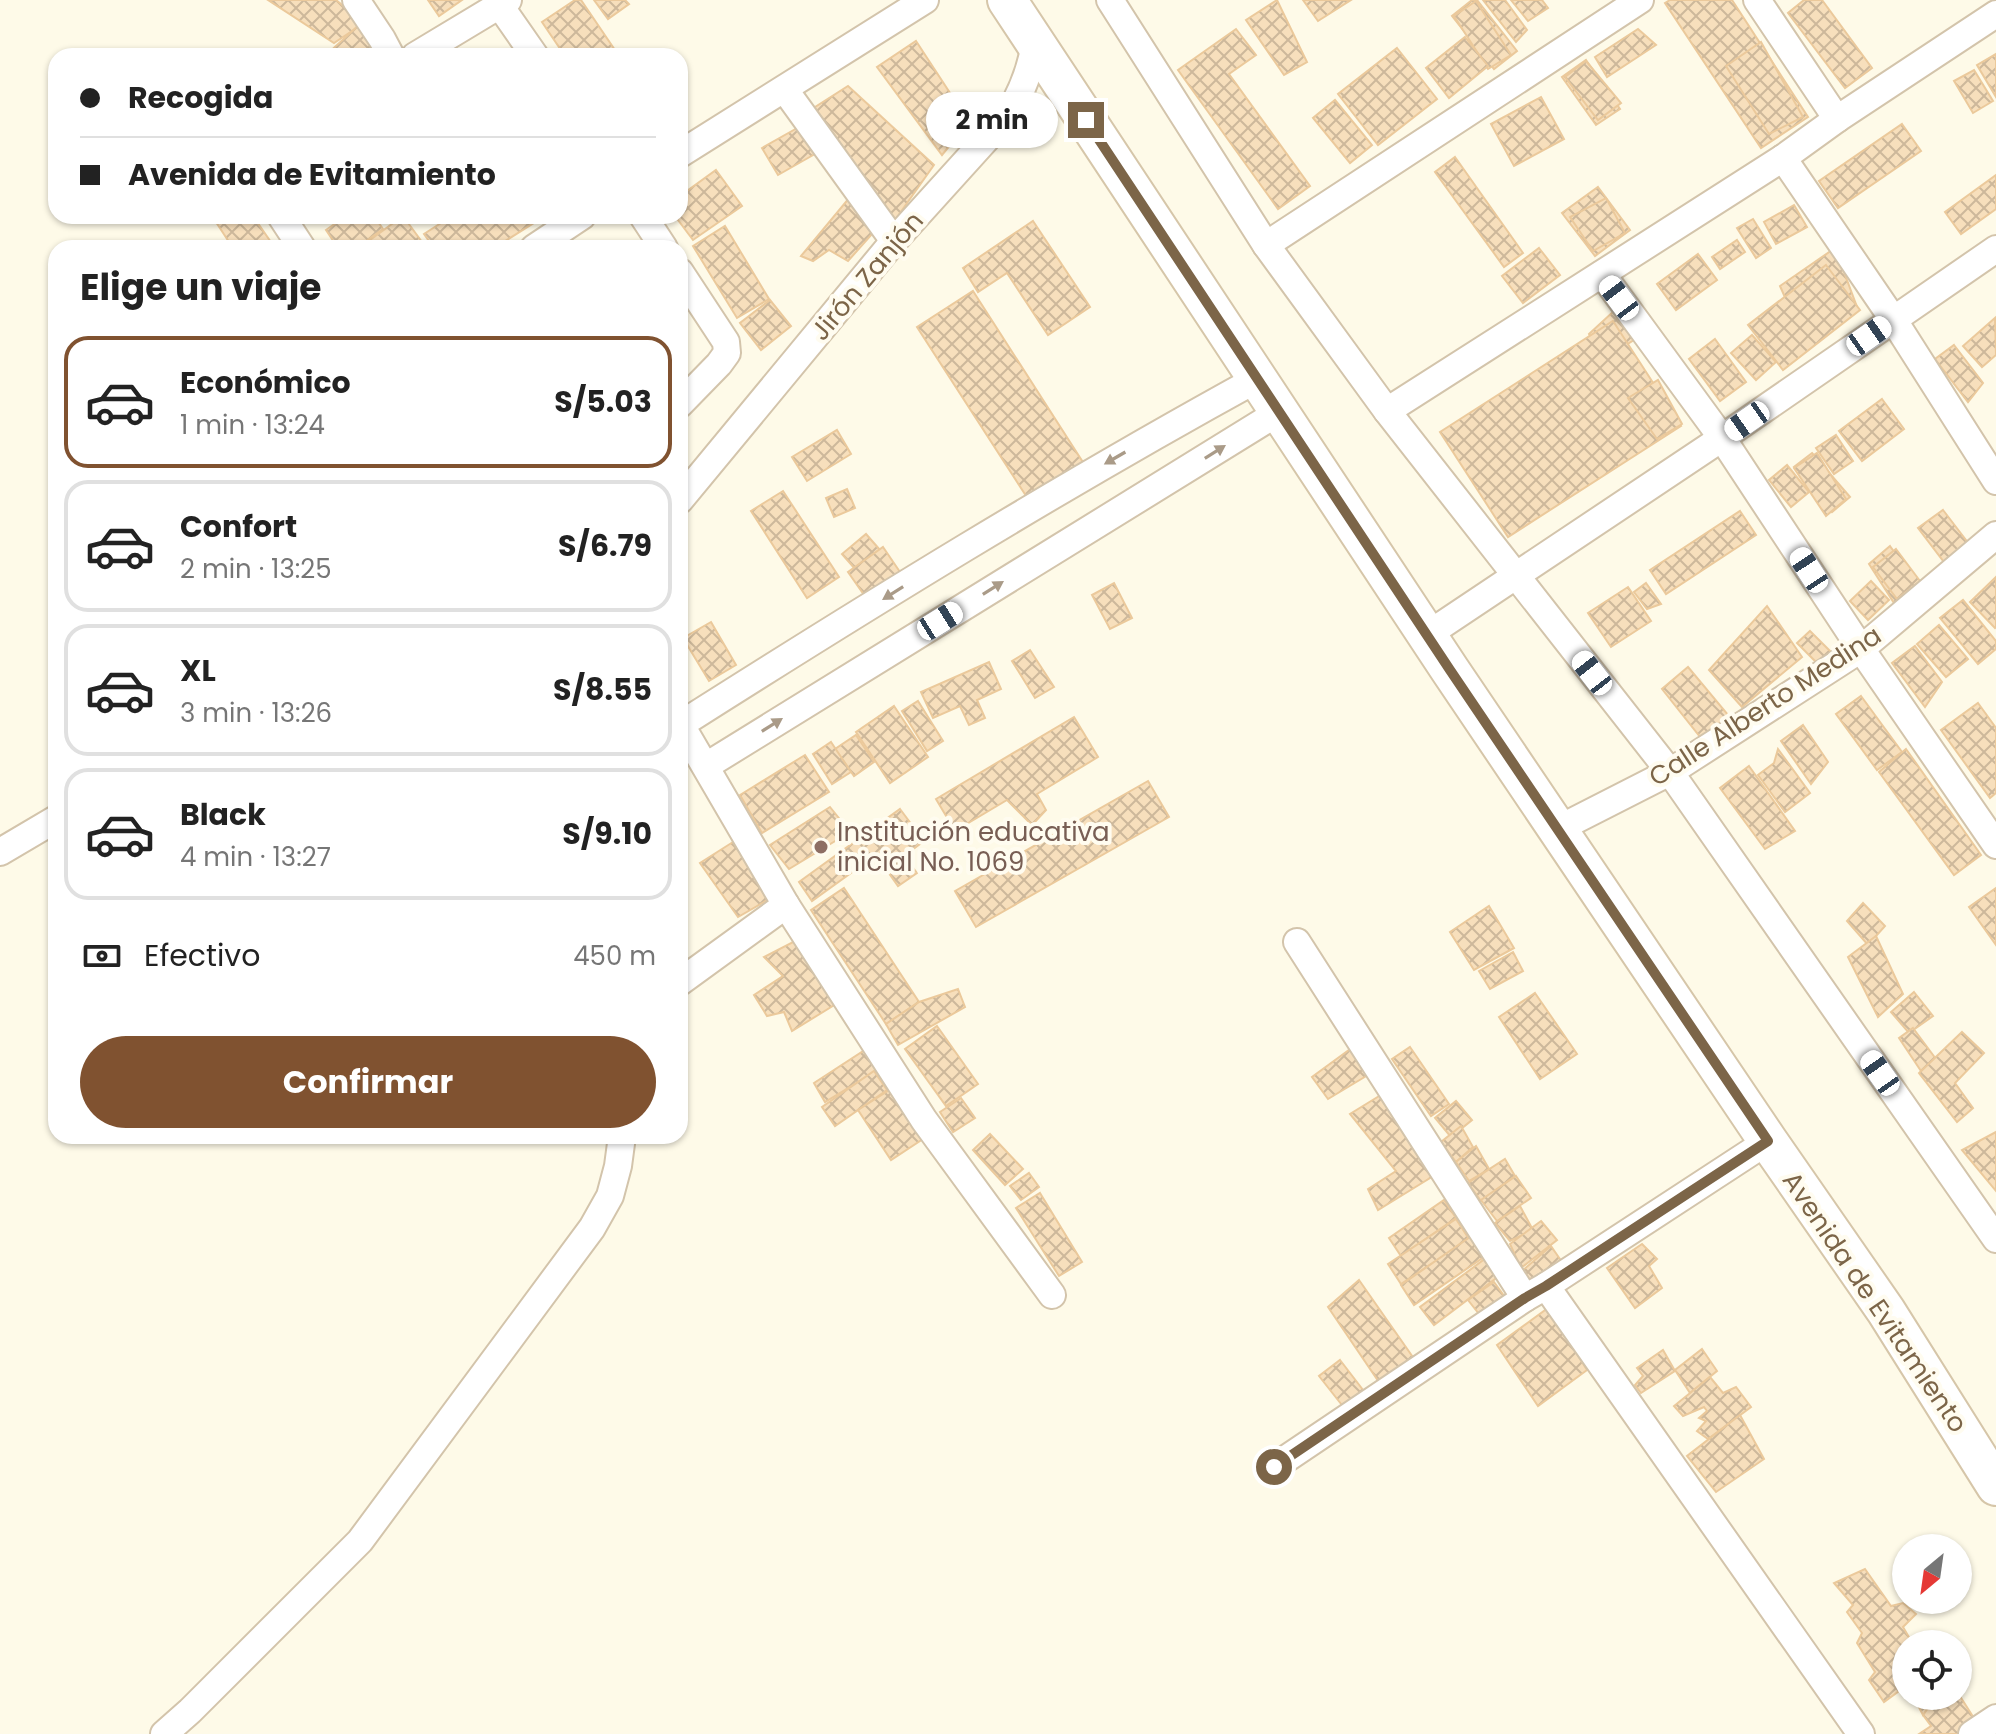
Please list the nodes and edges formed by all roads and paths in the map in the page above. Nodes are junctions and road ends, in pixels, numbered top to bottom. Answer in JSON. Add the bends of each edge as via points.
{"nodes":[{"id":1,"x":356,"y":0,"type":"edge"},
{"id":2,"x":925,"y":0,"type":"edge"},
{"id":3,"x":1110,"y":0,"type":"edge"},
{"id":4,"x":1640,"y":0,"type":"edge"},
{"id":5,"x":1757,"y":0,"type":"edge"},
{"id":6,"x":501,"y":2,"type":"edge"},
{"id":7,"x":1016,"y":2,"type":"edge"},
{"id":8,"x":1996,"y":14,"type":"edge"},
{"id":9,"x":1035,"y":43,"type":"junction"},
{"id":10,"x":387,"y":48,"type":"edge"},
{"id":11,"x":428,"y":48,"type":"edge"},
{"id":12,"x":530,"y":48,"type":"edge"},
{"id":13,"x":785,"y":90,"type":"junction"},
{"id":14,"x":1837,"y":119,"type":"junction"},
{"id":15,"x":688,"y":149,"type":"edge"},
{"id":16,"x":1783,"y":158,"type":"junction"},
{"id":17,"x":570,"y":224,"type":"edge"},
{"id":18,"x":546,"y":240,"type":"edge"},
{"id":19,"x":894,"y":241,"type":"junction"},
{"id":20,"x":1266,"y":245,"type":"junction"},
{"id":21,"x":1996,"y":249,"type":"edge"},
{"id":22,"x":1602,"y":274,"type":"junction"},
{"id":23,"x":688,"y":284,"type":"edge"},
{"id":24,"x":1893,"y":319,"type":"junction"},
{"id":25,"x":1257,"y":379,"type":"junction"},
{"id":26,"x":688,"y":396,"type":"edge"},
{"id":27,"x":1387,"y":411,"type":"junction"},
{"id":28,"x":1279,"y":412,"type":"junction"},
{"id":29,"x":1722,"y":438,"type":"junction"},
{"id":30,"x":1996,"y":481,"type":"edge"},
{"id":31,"x":688,"y":490,"type":"edge"},
{"id":32,"x":1996,"y":535,"type":"edge"},
{"id":33,"x":1515,"y":575,"type":"junction"},
{"id":34,"x":1427,"y":635,"type":"junction"},
{"id":35,"x":1861,"y":649,"type":"junction"},
{"id":36,"x":688,"y":720,"type":"edge"},
{"id":37,"x":688,"y":738,"type":"edge"},
{"id":38,"x":706,"y":766,"type":"junction"},
{"id":39,"x":1670,"y":772,"type":"junction"},
{"id":40,"x":48,"y":824,"type":"edge"},
{"id":41,"x":1558,"y":829,"type":"junction"},
{"id":42,"x":1996,"y":845,"type":"edge"},
{"id":43,"x":0,"y":852,"type":"edge"},
{"id":44,"x":786,"y":905,"type":"junction"},
{"id":45,"x":1297,"y":942,"type":"dead end"},
{"id":46,"x":688,"y":976,"type":"edge"},
{"id":47,"x":1768,"y":1141,"type":"junction"},
{"id":48,"x":621,"y":1144,"type":"edge"},
{"id":49,"x":1992,"y":1226,"type":"edge"},
{"id":50,"x":1536,"y":1292,"type":"junction"},
{"id":51,"x":1052,"y":1295,"type":"dead end"},
{"id":52,"x":1274,"y":1467,"type":"dead end"},
{"id":53,"x":1996,"y":1486,"type":"edge"},
{"id":54,"x":1996,"y":1718,"type":"edge"},
{"id":55,"x":164,"y":1734,"type":"edge"},
{"id":56,"x":1861,"y":1734,"type":"edge"},
{"id":57,"x":1972,"y":1734,"type":"edge"}],
"edges":[{"from":1,"to":10,"type":"street"},
{"from":2,"to":13,"type":"street"},
{"from":3,"to":20,"type":"street"},
{"from":4,"to":20,"type":"street"},
{"from":5,"to":14,"type":"street"},
{"from":6,"to":11,"type":"street"},
{"from":6,"to":12,"type":"street"},
{"from":7,"to":9,"type":"street","name":"Avenida de Evitamiento"},
{"from":8,"to":14,"type":"street"},
{"from":9,"to":19,"type":"street","name":"Jirón Zanjón","via":[[1021,93],[1008,115]]},
{"from":9,"to":25,"type":"street","name":"Avenida de Evitamiento"},
{"from":13,"to":15,"type":"street"},
{"from":13,"to":19,"type":"street"},
{"from":14,"to":16,"type":"street"},
{"from":16,"to":22,"type":"street"},
{"from":16,"to":24,"type":"street"},
{"from":17,"to":18,"type":"street"},
{"from":19,"to":31,"type":"street","name":"Jirón Zanjón"},
{"from":20,"to":27,"type":"street"},
{"from":21,"to":24,"type":"street"},
{"from":22,"to":27,"type":"street"},
{"from":22,"to":29,"type":"street"},
{"from":23,"to":26,"type":"street","via":[[726,342],[727,353]]},
{"from":24,"to":29,"type":"street"},
{"from":24,"to":30,"type":"street"},
{"from":25,"to":28,"type":"street","name":"Avenida de Evitamiento"},
{"from":25,"to":36,"type":"street","one_way":true,"via":[[1041,501]]},
{"from":27,"to":33,"type":"street"},
{"from":28,"to":34,"type":"street","name":"Avenida de Evitamiento"},
{"from":38,"to":28,"type":"street","one_way":true},
{"from":29,"to":33,"type":"street"},
{"from":29,"to":35,"type":"street"},
{"from":32,"to":35,"type":"street","name":"Calle Alberto Medina"},
{"from":33,"to":34,"type":"street"},
{"from":33,"to":39,"type":"street"},
{"from":34,"to":41,"type":"street","name":"Avenida de Evitamiento"},
{"from":35,"to":39,"type":"street","name":"Calle Alberto Medina"},
{"from":35,"to":42,"type":"street"},
{"from":37,"to":38,"type":"street"},
{"from":38,"to":44,"type":"street"},
{"from":39,"to":41,"type":"street","name":"Calle Alberto Medina"},
{"from":39,"to":49,"type":"street"},
{"from":40,"to":43,"type":"street"},
{"from":41,"to":47,"type":"street","name":"Avenida de Evitamiento"},
{"from":44,"to":46,"type":"street"},
{"from":44,"to":51,"type":"street","via":[[924,1120]]},
{"from":45,"to":50,"type":"street"},
{"from":47,"to":50,"type":"street"},
{"from":47,"to":53,"type":"street","name":"Avenida de Evitamiento","via":[[1886,1311]]},
{"from":48,"to":55,"type":"street","via":[[610,1196],[592,1228],[360,1541]]},
{"from":50,"to":52,"type":"street"},
{"from":50,"to":56,"type":"street"},
{"from":54,"to":57,"type":"street"}]}
